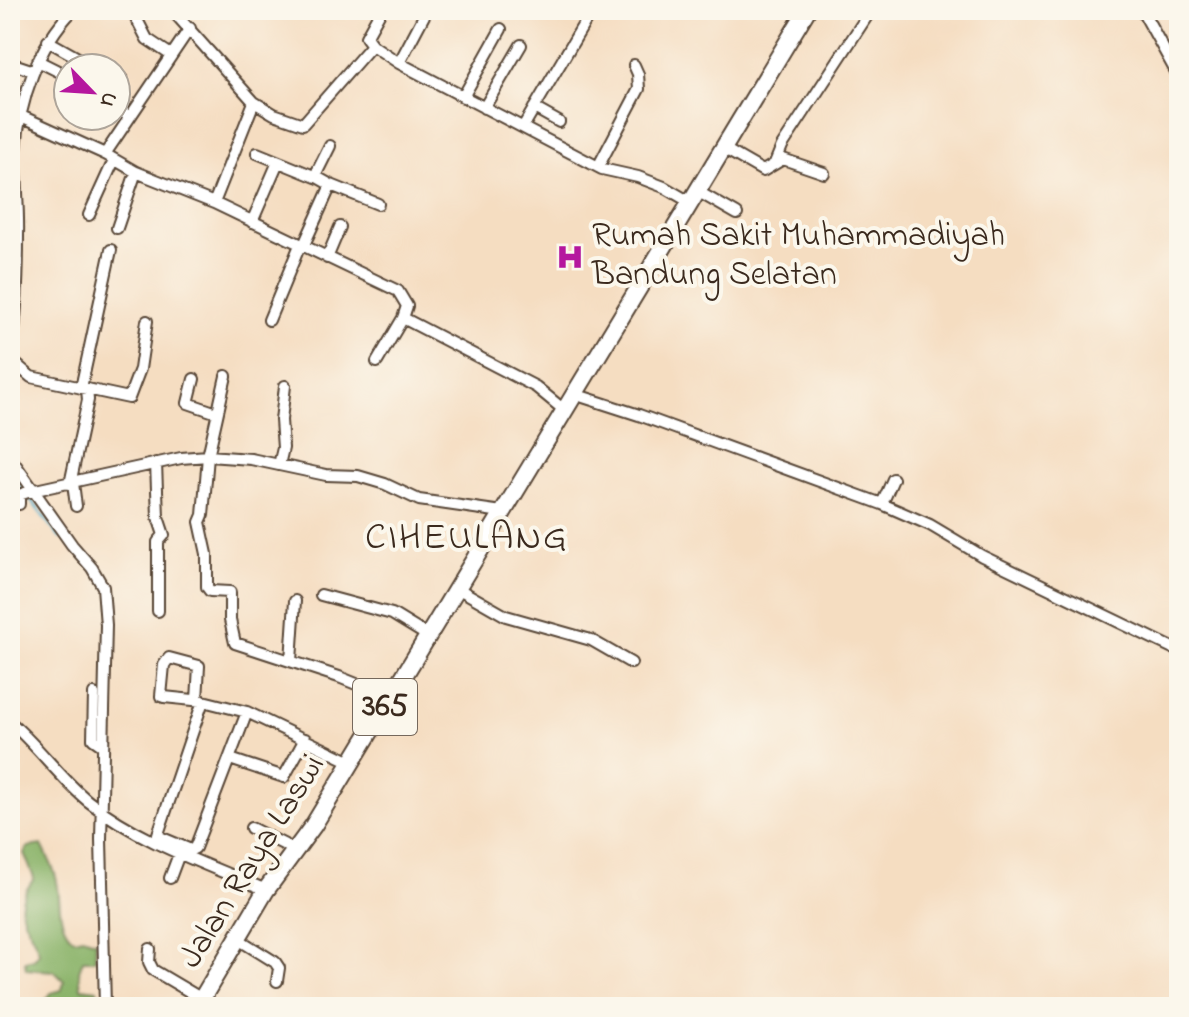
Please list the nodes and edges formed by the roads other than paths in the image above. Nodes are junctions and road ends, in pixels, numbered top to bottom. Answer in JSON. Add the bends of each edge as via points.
{"nodes":[{"id":1,"x":73,"y":10,"type":"edge"},
{"id":2,"x":132,"y":10,"type":"edge"},
{"id":3,"x":172,"y":10,"type":"edge"},
{"id":4,"x":381,"y":10,"type":"edge"},
{"id":5,"x":427,"y":10,"type":"edge"},
{"id":6,"x":592,"y":10,"type":"edge"},
{"id":7,"x":807,"y":10,"type":"edge"},
{"id":8,"x":871,"y":10,"type":"edge"},
{"id":9,"x":1142,"y":10,"type":"edge"},
{"id":10,"x":190,"y":28,"type":"junction"},
{"id":11,"x":501,"y":29,"type":"dead end"},
{"id":12,"x":48,"y":41,"type":"junction"},
{"id":13,"x":372,"y":45,"type":"junction"},
{"id":14,"x":521,"y":45,"type":"dead end"},
{"id":15,"x":68,"y":52,"type":"edge"},
{"id":16,"x":171,"y":55,"type":"junction"},
{"id":17,"x":10,"y":63,"type":"edge"},
{"id":18,"x":399,"y":63,"type":"junction"},
{"id":19,"x":634,"y":65,"type":"dead end"},
{"id":20,"x":32,"y":67,"type":"junction"},
{"id":21,"x":52,"y":72,"type":"edge"},
{"id":22,"x":1179,"y":77,"type":"edge"},
{"id":23,"x":463,"y":97,"type":"junction"},
{"id":24,"x":254,"y":102,"type":"junction"},
{"id":25,"x":484,"y":108,"type":"junction"},
{"id":26,"x":534,"y":108,"type":"junction"},
{"id":27,"x":132,"y":110,"type":"edge"},
{"id":28,"x":21,"y":116,"type":"junction"},
{"id":29,"x":559,"y":122,"type":"dead end"},
{"id":30,"x":523,"y":127,"type":"junction"},
{"id":31,"x":121,"y":132,"type":"edge"},
{"id":32,"x":330,"y":146,"type":"dead end"},
{"id":33,"x":723,"y":148,"type":"junction"},
{"id":34,"x":257,"y":153,"type":"dead end"},
{"id":35,"x":109,"y":157,"type":"junction"},
{"id":36,"x":278,"y":162,"type":"junction"},
{"id":37,"x":775,"y":163,"type":"junction"},
{"id":38,"x":598,"y":167,"type":"junction"},
{"id":39,"x":136,"y":172,"type":"junction"},
{"id":40,"x":824,"y":173,"type":"dead end"},
{"id":41,"x":316,"y":177,"type":"junction"},
{"id":42,"x":331,"y":185,"type":"junction"},
{"id":43,"x":694,"y":196,"type":"junction"},
{"id":44,"x":214,"y":203,"type":"junction"},
{"id":45,"x":378,"y":204,"type":"dead end"},
{"id":46,"x":737,"y":214,"type":"dead end"},
{"id":47,"x":89,"y":215,"type":"dead end"},
{"id":48,"x":252,"y":222,"type":"junction"},
{"id":49,"x":340,"y":227,"type":"dead end"},
{"id":50,"x":117,"y":228,"type":"dead end"},
{"id":51,"x":301,"y":246,"type":"junction"},
{"id":52,"x":111,"y":250,"type":"dead end"},
{"id":53,"x":327,"y":258,"type":"junction"},
{"id":54,"x":403,"y":318,"type":"junction"},
{"id":55,"x":269,"y":320,"type":"dead end"},
{"id":56,"x":147,"y":321,"type":"dead end"},
{"id":57,"x":10,"y":361,"type":"edge"},
{"id":58,"x":377,"y":362,"type":"dead end"},
{"id":59,"x":226,"y":376,"type":"dead end"},
{"id":60,"x":194,"y":379,"type":"dead end"},
{"id":61,"x":285,"y":386,"type":"dead end"},
{"id":62,"x":84,"y":388,"type":"junction"},
{"id":63,"x":570,"y":401,"type":"junction"},
{"id":64,"x":217,"y":413,"type":"junction"},
{"id":65,"x":208,"y":456,"type":"junction"},
{"id":66,"x":10,"y":457,"type":"edge"},
{"id":67,"x":156,"y":463,"type":"junction"},
{"id":68,"x":279,"y":465,"type":"junction"},
{"id":69,"x":893,"y":479,"type":"dead end"},
{"id":70,"x":71,"y":484,"type":"junction"},
{"id":71,"x":32,"y":491,"type":"junction"},
{"id":72,"x":882,"y":504,"type":"junction"},
{"id":73,"x":10,"y":505,"type":"edge"},
{"id":74,"x":76,"y":506,"type":"dead end"},
{"id":75,"x":502,"y":512,"type":"junction"},
{"id":76,"x":457,"y":588,"type":"junction"},
{"id":77,"x":321,"y":595,"type":"dead end"},
{"id":78,"x":295,"y":601,"type":"dead end"},
{"id":79,"x":158,"y":611,"type":"dead end"},
{"id":80,"x":428,"y":636,"type":"junction"},
{"id":81,"x":1179,"y":651,"type":"edge"},
{"id":82,"x":291,"y":661,"type":"junction"},
{"id":83,"x":631,"y":663,"type":"dead end"},
{"id":84,"x":94,"y":694,"type":"dead end"},
{"id":85,"x":391,"y":698,"type":"junction"},
{"id":86,"x":200,"y":701,"type":"junction"},
{"id":87,"x":247,"y":712,"type":"junction"},
{"id":88,"x":10,"y":722,"type":"edge"},
{"id":89,"x":93,"y":724,"type":"junction"},
{"id":90,"x":103,"y":732,"type":"junction"},
{"id":91,"x":305,"y":739,"type":"junction"},
{"id":92,"x":103,"y":746,"type":"junction"},
{"id":93,"x":230,"y":759,"type":"junction"},
{"id":94,"x":351,"y":762,"type":"junction"},
{"id":95,"x":94,"y":805,"type":"junction"},
{"id":96,"x":251,"y":828,"type":"dead end"},
{"id":97,"x":295,"y":850,"type":"junction"},
{"id":98,"x":179,"y":854,"type":"junction"},
{"id":99,"x":170,"y":878,"type":"dead end"},
{"id":100,"x":266,"y":890,"type":"junction"},
{"id":101,"x":238,"y":939,"type":"junction"},
{"id":102,"x":150,"y":949,"type":"dead end"},
{"id":103,"x":277,"y":981,"type":"dead end"},
{"id":104,"x":200,"y":1003,"type":"edge"},
{"id":105,"x":105,"y":1007,"type":"edge"}],
"edges":[{"from":1,"to":12,"type":"street"},
{"from":2,"to":16,"type":"street","via":[[143,42]]},
{"from":3,"to":10,"type":"street"},
{"from":4,"to":13,"type":"street","via":[[366,34]]},
{"from":5,"to":18,"type":"street"},
{"from":6,"to":26,"type":"street"},
{"from":7,"to":33,"type":"main road","name":"Jalan Raya Laswi","number":"365"},
{"from":8,"to":37,"type":"street"},
{"from":9,"to":22,"type":"street"},
{"from":10,"to":16,"type":"street"},
{"from":10,"to":24,"type":"street"},
{"from":11,"to":23,"type":"street"},
{"from":12,"to":15,"type":"street"},
{"from":12,"to":20,"type":"street"},
{"from":13,"to":18,"type":"street"},
{"from":13,"to":24,"type":"street","via":[[303,124]]},
{"from":14,"to":25,"type":"street"},
{"from":16,"to":27,"type":"street"},
{"from":17,"to":20,"type":"street"},
{"from":18,"to":23,"type":"street"},
{"from":19,"to":38,"type":"street","via":[[639,89]]},
{"from":20,"to":21,"type":"street"},
{"from":20,"to":28,"type":"street"},
{"from":23,"to":25,"type":"street"},
{"from":24,"to":44,"type":"street"},
{"from":25,"to":30,"type":"street"},
{"from":26,"to":29,"type":"street"},
{"from":26,"to":30,"type":"street"},
{"from":28,"to":35,"type":"street"},
{"from":28,"to":57,"type":"street"},
{"from":30,"to":38,"type":"street"},
{"from":31,"to":35,"type":"street"},
{"from":32,"to":41,"type":"street"},
{"from":33,"to":37,"type":"street","via":[[763,171]]},
{"from":33,"to":43,"type":"main road","name":"Jalan Raya Laswi","number":"365"},
{"from":34,"to":36,"type":"street"},
{"from":35,"to":39,"type":"street"},
{"from":35,"to":47,"type":"street"},
{"from":36,"to":41,"type":"street"},
{"from":36,"to":48,"type":"street"},
{"from":37,"to":40,"type":"street","via":[[788,159]]},
{"from":38,"to":43,"type":"street"},
{"from":39,"to":44,"type":"street"},
{"from":39,"to":50,"type":"street"},
{"from":41,"to":42,"type":"street"},
{"from":42,"to":45,"type":"street"},
{"from":42,"to":51,"type":"street"},
{"from":43,"to":46,"type":"street"},
{"from":43,"to":63,"type":"main road","name":"Jalan Raya Laswi","number":"365"},
{"from":44,"to":48,"type":"street"},
{"from":48,"to":51,"type":"street"},
{"from":49,"to":53,"type":"street"},
{"from":51,"to":53,"type":"street"},
{"from":51,"to":55,"type":"street"},
{"from":52,"to":62,"type":"street"},
{"from":53,"to":54,"type":"street","via":[[398,291],[407,306]]},
{"from":54,"to":58,"type":"street"},
{"from":54,"to":63,"type":"street"},
{"from":56,"to":62,"type":"street","via":[[131,396]]},
{"from":57,"to":62,"type":"street","via":[[31,377]]},
{"from":59,"to":64,"type":"street"},
{"from":60,"to":64,"type":"street","via":[[188,403]]},
{"from":61,"to":68,"type":"street"},
{"from":62,"to":70,"type":"street","via":[[88,400]]},
{"from":63,"to":72,"type":"street","via":[[639,415]]},
{"from":63,"to":75,"type":"main road","name":"Jalan Raya Laswi","number":"365"},
{"from":64,"to":65,"type":"street"},
{"from":65,"to":67,"type":"street"},
{"from":65,"to":68,"type":"street"},
{"from":65,"to":82,"type":"street","via":[[200,522],[207,587],[230,592],[235,643]]},
{"from":66,"to":71,"type":"street"},
{"from":67,"to":70,"type":"street"},
{"from":67,"to":79,"type":"street","via":[[158,517],[164,534],[158,542]]},
{"from":68,"to":75,"type":"street","via":[[358,476],[419,500]]},
{"from":69,"to":72,"type":"street"},
{"from":70,"to":71,"type":"street"},
{"from":70,"to":74,"type":"street"},
{"from":71,"to":73,"type":"street"},
{"from":71,"to":90,"type":"street","via":[[103,587]]},
{"from":72,"to":81,"type":"street"},
{"from":75,"to":76,"type":"main road","name":"Jalan Raya Laswi","number":"365"},
{"from":76,"to":80,"type":"main road","name":"Jalan Raya Laswi","number":"365"},
{"from":76,"to":83,"type":"street","via":[[506,616],[591,640]]},
{"from":77,"to":80,"type":"street","via":[[392,614]]},
{"from":78,"to":82,"type":"street"},
{"from":80,"to":85,"type":"main road","name":"Jalan Raya Laswi","number":"365"},
{"from":82,"to":85,"type":"street"},
{"from":84,"to":89,"type":"street"},
{"from":85,"to":94,"type":"main road","name":"Jalan Raya Laswi","number":"365"},
{"from":86,"to":86,"type":"street","via":[[161,696],[169,658],[199,666]]},
{"from":86,"to":87,"type":"street"},
{"from":86,"to":93,"type":"street","via":[[160,837],[195,848]]},
{"from":87,"to":91,"type":"street"},
{"from":87,"to":93,"type":"street"},
{"from":88,"to":95,"type":"street"},
{"from":89,"to":90,"type":"street"},
{"from":89,"to":92,"type":"street","via":[[93,739]]},
{"from":90,"to":92,"type":"street"},
{"from":91,"to":93,"type":"street","via":[[284,777]]},
{"from":91,"to":94,"type":"street"},
{"from":92,"to":95,"type":"street"},
{"from":94,"to":97,"type":"main road","name":"Jalan Raya Laswi","number":"365"},
{"from":95,"to":98,"type":"street"},
{"from":95,"to":105,"type":"street","via":[[101,839]]},
{"from":96,"to":97,"type":"street"},
{"from":97,"to":100,"type":"main road","name":"Jalan Raya Laswi","number":"365"},
{"from":98,"to":99,"type":"street"},
{"from":98,"to":100,"type":"street"},
{"from":100,"to":101,"type":"main road","name":"Jalan Raya Laswi","number":"365"},
{"from":101,"to":103,"type":"street","via":[[275,962]]},
{"from":101,"to":104,"type":"main road","name":"Jalan Raya Laswi","number":"365"},
{"from":102,"to":104,"type":"street","via":[[153,970]]}]}
